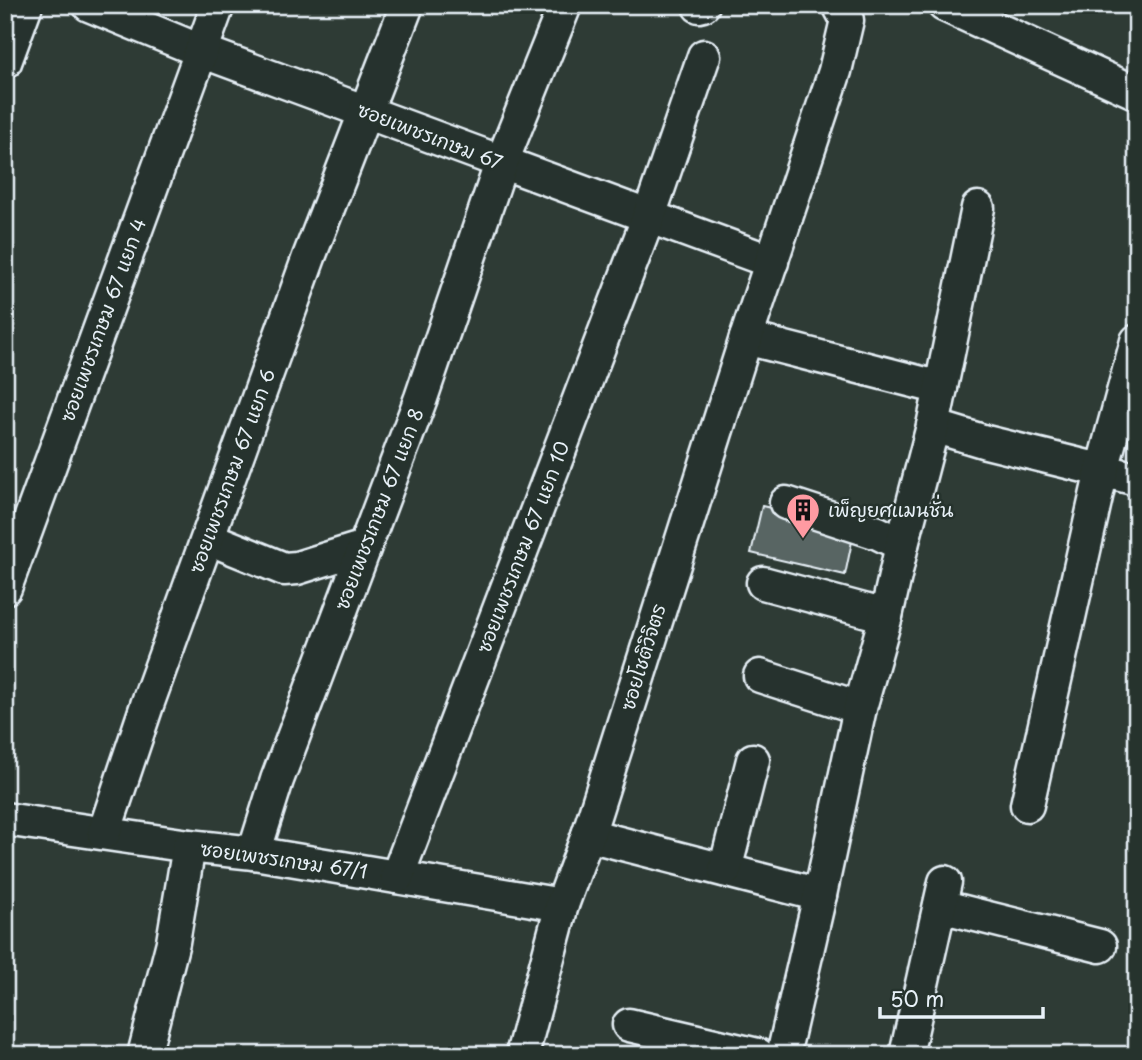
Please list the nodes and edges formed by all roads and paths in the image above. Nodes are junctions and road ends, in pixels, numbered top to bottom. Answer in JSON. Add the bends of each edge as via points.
{"nodes":[{"id":1,"x":26,"y":5,"type":"edge"},
{"id":2,"x":89,"y":5,"type":"edge"},
{"id":3,"x":218,"y":5,"type":"edge"},
{"id":4,"x":407,"y":5,"type":"edge"},
{"id":5,"x":565,"y":5,"type":"edge"},
{"id":6,"x":840,"y":5,"type":"edge"},
{"id":7,"x":944,"y":5,"type":"edge"},
{"id":8,"x":201,"y":51,"type":"junction"},
{"id":9,"x":704,"y":56,"type":"dead end"},
{"id":10,"x":5,"y":62,"type":"edge"},
{"id":11,"x":1137,"y":93,"type":"edge"},
{"id":12,"x":367,"y":111,"type":"junction"},
{"id":13,"x":501,"y":164,"type":"junction"},
{"id":14,"x":978,"y":208,"type":"dead end"},
{"id":15,"x":649,"y":216,"type":"junction"},
{"id":16,"x":772,"y":262,"type":"junction"},
{"id":17,"x":746,"y":338,"type":"junction"},
{"id":18,"x":1137,"y":341,"type":"edge"},
{"id":19,"x":941,"y":388,"type":"junction"},
{"id":20,"x":933,"y":426,"type":"junction"},
{"id":21,"x":1101,"y":470,"type":"junction"},
{"id":22,"x":1137,"y":480,"type":"edge"},
{"id":23,"x":786,"y":503,"type":"dead end"},
{"id":24,"x":208,"y":538,"type":"junction"},
{"id":25,"x":902,"y":545,"type":"junction"},
{"id":26,"x":355,"y":550,"type":"dead end"},
{"id":27,"x":763,"y":583,"type":"dead end"},
{"id":28,"x":5,"y":588,"type":"edge"},
{"id":29,"x":886,"y":616,"type":"junction"},
{"id":30,"x":760,"y":676,"type":"dead end"},
{"id":31,"x":860,"y":708,"type":"junction"},
{"id":32,"x":753,"y":760,"type":"dead end"},
{"id":33,"x":1027,"y":805,"type":"dead end"},
{"id":34,"x":5,"y":819,"type":"edge"},
{"id":35,"x":104,"y":834,"type":"junction"},
{"id":36,"x":588,"y":835,"type":"junction"},
{"id":37,"x":189,"y":846,"type":"junction"},
{"id":38,"x":254,"y":853,"type":"junction"},
{"id":39,"x":725,"y":870,"type":"junction"},
{"id":40,"x":397,"y":877,"type":"junction"},
{"id":41,"x":820,"y":895,"type":"junction"},
{"id":42,"x":562,"y":905,"type":"junction"},
{"id":43,"x":1100,"y":946,"type":"dead end"},
{"id":44,"x":629,"y":1025,"type":"dead end"},
{"id":45,"x":144,"y":1055,"type":"edge"},
{"id":46,"x":522,"y":1055,"type":"edge"},
{"id":47,"x":758,"y":1055,"type":"edge"},
{"id":48,"x":783,"y":1055,"type":"edge"},
{"id":49,"x":906,"y":1055,"type":"edge"}],
"edges":[{"from":1,"to":10,"type":"street"},
{"from":2,"to":8,"type":"street","name":"ซอยเพชรเกษม 67"},
{"from":3,"to":8,"type":"street","name":"ซอยเพชรเกษม 67 แยก 4"},
{"from":4,"to":12,"type":"street","name":"ซอยเพชรเกษม 67 แยก 6"},
{"from":5,"to":13,"type":"street","name":"ซอยเพชรเกษม 67 แยก 8"},
{"from":6,"to":16,"type":"street","name":"ซอยโชติวิจิตร","via":[[847,20],[835,71]]},
{"from":7,"to":11,"type":"street"},
{"from":8,"to":12,"type":"street","name":"ซอยเพชรเกษม 67"},
{"from":8,"to":28,"type":"street","name":"ซอยเพชรเกษม 67 แยก 4"},
{"from":9,"to":15,"type":"street","name":"ซอยเพชรเกษม 67 แยก 10"},
{"from":12,"to":13,"type":"street","name":"ซอยเพชรเกษม 67"},
{"from":12,"to":24,"type":"street","name":"ซอยเพชรเกษม 67 แยก 6"},
{"from":13,"to":15,"type":"street","name":"ซอยเพชรเกษม 67"},
{"from":13,"to":38,"type":"street","name":"ซอยเพชรเกษม 67 แยก 8","via":[[421,398]]},
{"from":14,"to":19,"type":"street"},
{"from":15,"to":16,"type":"street","name":"ซอยเพชรเกษม 67"},
{"from":15,"to":40,"type":"street","name":"ซอยเพชรเกษม 67 แยก 10"},
{"from":16,"to":17,"type":"street","name":"ซอยโชติวิจิตร"},
{"from":17,"to":19,"type":"street"},
{"from":17,"to":36,"type":"street","name":"ซอยโชติวิจิตร"},
{"from":18,"to":21,"type":"street"},
{"from":19,"to":20,"type":"street"},
{"from":20,"to":21,"type":"street"},
{"from":20,"to":25,"type":"street"},
{"from":21,"to":22,"type":"street"},
{"from":21,"to":33,"type":"street"},
{"from":23,"to":25,"type":"street"},
{"from":24,"to":26,"type":"street","via":[[284,569]]},
{"from":24,"to":35,"type":"street","name":"ซอยเพชรเกษม 67 แยก 6"},
{"from":25,"to":29,"type":"street"},
{"from":27,"to":29,"type":"street"},
{"from":29,"to":31,"type":"street"},
{"from":30,"to":31,"type":"street"},
{"from":31,"to":41,"type":"street"},
{"from":32,"to":39,"type":"street"},
{"from":34,"to":35,"type":"street","name":"ซอยเพชรเกษม 67/1"},
{"from":35,"to":37,"type":"street","name":"ซอยเพชรเกษม 67/1"},
{"from":36,"to":39,"type":"street"},
{"from":36,"to":42,"type":"street","name":"ซอยโชติวิจิตร"},
{"from":37,"to":38,"type":"street","name":"ซอยเพชรเกษม 67/1"},
{"from":37,"to":45,"type":"street","via":[[173,942]]},
{"from":38,"to":40,"type":"street","name":"ซอยเพชรเกษม 67/1"},
{"from":39,"to":41,"type":"street"},
{"from":40,"to":42,"type":"street","name":"ซอยเพชรเกษม 67/1"},
{"from":41,"to":48,"type":"street"},
{"from":42,"to":46,"type":"street","name":"ซอยโชติวิจิตร"},
{"from":43,"to":49,"type":"street","via":[[943,894]]},
{"from":44,"to":47,"type":"street"}]}
